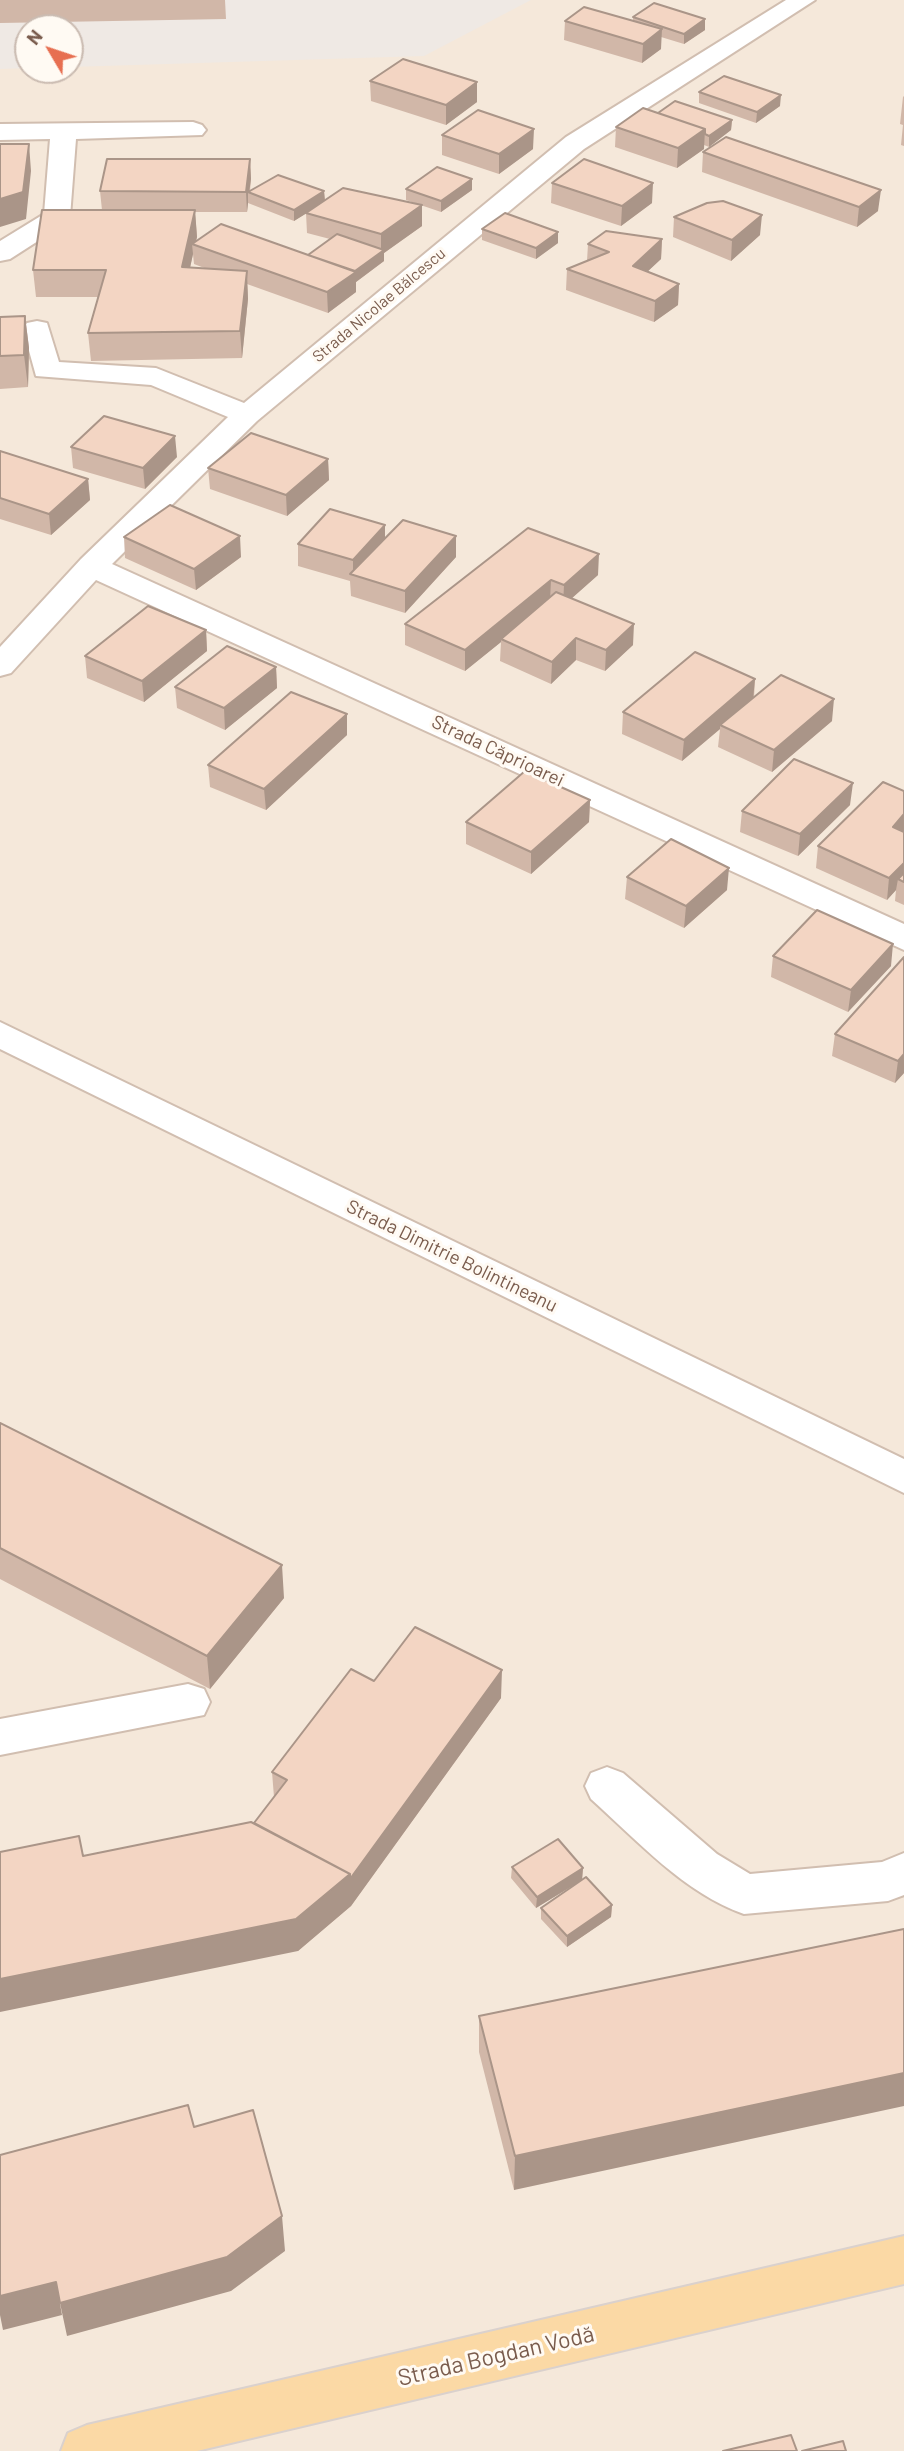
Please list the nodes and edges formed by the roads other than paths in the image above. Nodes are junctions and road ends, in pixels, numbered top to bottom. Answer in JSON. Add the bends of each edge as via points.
{"nodes":[{"id":1,"x":803,"y":0,"type":"edge"},
{"id":2,"x":193,"y":130,"type":"dead end"},
{"id":3,"x":64,"y":131,"type":"junction"},
{"id":4,"x":0,"y":132,"type":"edge"},
{"id":5,"x":0,"y":253,"type":"edge"},
{"id":6,"x":37,"y":329,"type":"dead end"},
{"id":7,"x":247,"y":415,"type":"junction"},
{"id":8,"x":92,"y":566,"type":"junction"},
{"id":9,"x":0,"y":666,"type":"edge"},
{"id":10,"x":904,"y":938,"type":"edge"},
{"id":11,"x":0,"y":1034,"type":"edge"},
{"id":12,"x":904,"y":1478,"type":"edge"},
{"id":13,"x":188,"y":1702,"type":"dead end"},
{"id":14,"x":0,"y":1737,"type":"edge"},
{"id":15,"x":607,"y":1786,"type":"dead end"},
{"id":16,"x":904,"y":1872,"type":"edge"},
{"id":17,"x":904,"y":2260,"type":"edge"},
{"id":18,"x":87,"y":2451,"type":"edge"}],
"edges":[{"from":1,"to":7,"type":"street","name":"Strada Nicolae Bălcescu","via":[[575,143]]},
{"from":2,"to":3,"type":"street"},
{"from":3,"to":4,"type":"street"},
{"from":3,"to":5,"type":"street","via":[[57,217]]},
{"from":6,"to":7,"type":"street","via":[[46,370],[156,377]]},
{"from":7,"to":8,"type":"street","name":"Strada Nicolae Bălcescu"},
{"from":8,"to":9,"type":"street","name":"Strada Nicolae Bălcescu"},
{"from":8,"to":10,"type":"street","name":"Strada Căprioarei"},
{"from":11,"to":12,"type":"street","name":"Strada Dimitrie Bolintineanu"},
{"from":13,"to":14,"type":"street"},
{"from":15,"to":16,"type":"street","via":[[701,1868],[744,1894],[888,1881]]},
{"from":17,"to":18,"type":"main road","name":"Strada Bogdan Vodă"}]}
